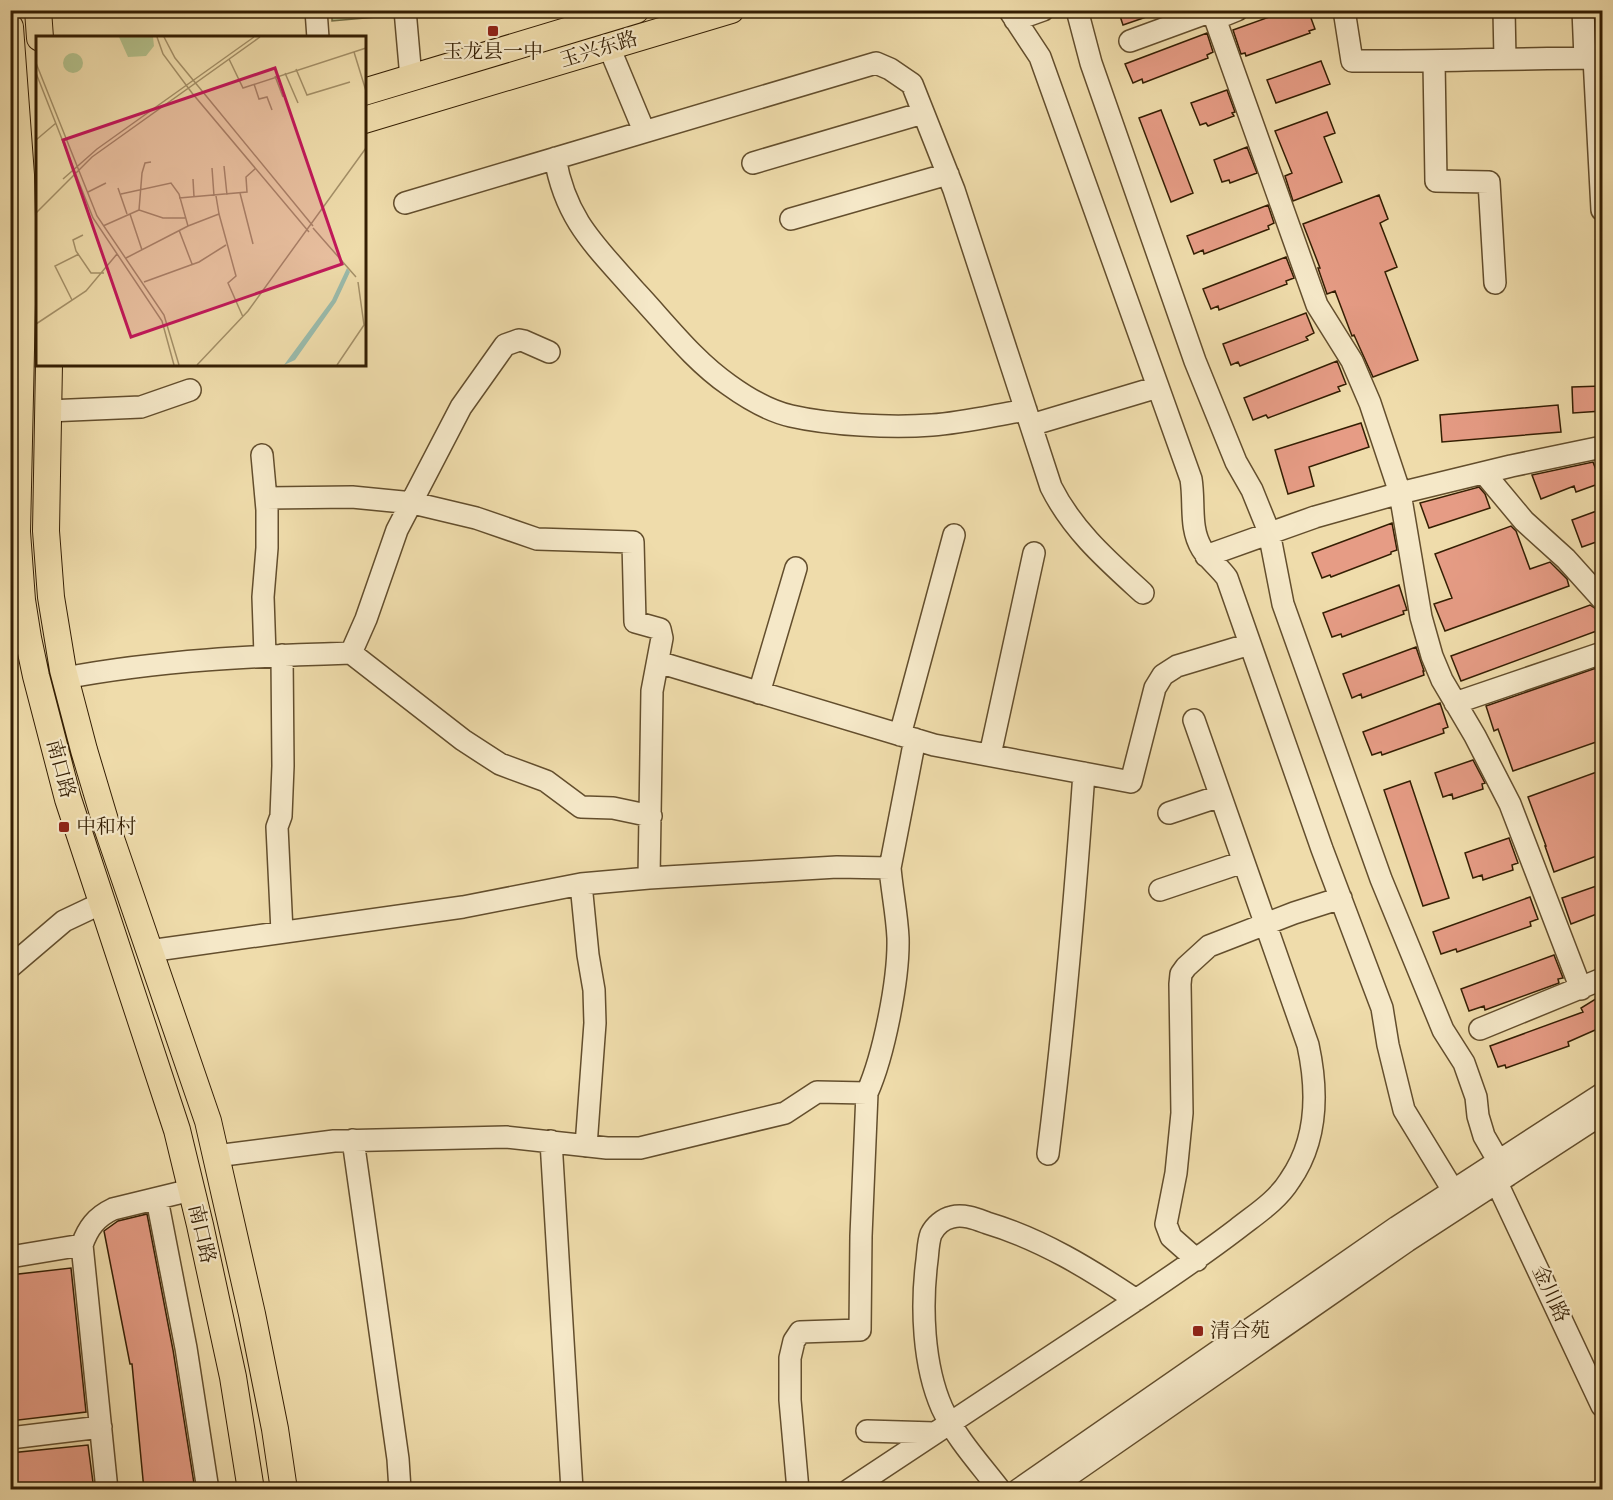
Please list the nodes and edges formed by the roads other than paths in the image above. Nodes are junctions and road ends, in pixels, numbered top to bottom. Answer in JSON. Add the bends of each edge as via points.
{"nodes":[{"id":1,"x":38,"y":10,"type":"edge"},
{"id":2,"x":316,"y":10,"type":"edge"},
{"id":3,"x":405,"y":10,"type":"edge"},
{"id":4,"x":636,"y":10,"type":"edge"},
{"id":5,"x":731,"y":10,"type":"edge"},
{"id":6,"x":1043,"y":10,"type":"edge"},
{"id":7,"x":1077,"y":10,"type":"edge"},
{"id":8,"x":1237,"y":10,"type":"edge"},
{"id":9,"x":1344,"y":10,"type":"edge"},
{"id":10,"x":1504,"y":10,"type":"edge"},
{"id":11,"x":1583,"y":10,"type":"edge"},
{"id":12,"x":1213,"y":13,"type":"edge"},
{"id":13,"x":1012,"y":15,"type":"edge"},
{"id":14,"x":10,"y":27,"type":"edge"},
{"id":15,"x":40,"y":36,"type":"edge"},
{"id":16,"x":318,"y":36,"type":"edge"},
{"id":17,"x":1130,"y":41,"type":"dead end"},
{"id":18,"x":609,"y":47,"type":"junction"},
{"id":19,"x":1594,"y":58,"type":"edge"},
{"id":20,"x":1505,"y":59,"type":"junction"},
{"id":21,"x":12,"y":60,"type":"edge"},
{"id":22,"x":1434,"y":62,"type":"junction"},
{"id":23,"x":411,"y":78,"type":"junction"},
{"id":24,"x":366,"y":91,"type":"edge"},
{"id":25,"x":923,"y":112,"type":"junction"},
{"id":26,"x":366,"y":119,"type":"edge"},
{"id":27,"x":644,"y":131,"type":"junction"},
{"id":28,"x":555,"y":158,"type":"junction"},
{"id":29,"x":753,"y":163,"type":"dead end"},
{"id":30,"x":948,"y":174,"type":"junction"},
{"id":31,"x":405,"y":203,"type":"dead end"},
{"id":32,"x":23,"y":206,"type":"edge"},
{"id":33,"x":1602,"y":210,"type":"edge"},
{"id":34,"x":791,"y":219,"type":"dead end"},
{"id":35,"x":23,"y":235,"type":"edge"},
{"id":36,"x":1495,"y":283,"type":"dead end"},
{"id":37,"x":549,"y":352,"type":"dead end"},
{"id":38,"x":49,"y":366,"type":"edge"},
{"id":39,"x":1158,"y":387,"type":"junction"},
{"id":40,"x":190,"y":390,"type":"dead end"},
{"id":41,"x":48,"y":411,"type":"junction"},
{"id":42,"x":1029,"y":417,"type":"junction"},
{"id":43,"x":1602,"y":447,"type":"edge"},
{"id":44,"x":262,"y":455,"type":"dead end"},
{"id":45,"x":1484,"y":472,"type":"junction"},
{"id":46,"x":1400,"y":493,"type":"junction"},
{"id":47,"x":266,"y":498,"type":"junction"},
{"id":48,"x":413,"y":503,"type":"junction"},
{"id":49,"x":1269,"y":533,"type":"junction"},
{"id":50,"x":954,"y":535,"type":"dead end"},
{"id":51,"x":1034,"y":552,"type":"dead end"},
{"id":52,"x":1206,"y":556,"type":"junction"},
{"id":53,"x":796,"y":568,"type":"dead end"},
{"id":54,"x":1143,"y":593,"type":"dead end"},
{"id":55,"x":1602,"y":599,"type":"edge"},
{"id":56,"x":1250,"y":644,"type":"junction"},
{"id":57,"x":351,"y":653,"type":"junction"},
{"id":58,"x":1602,"y":653,"type":"edge"},
{"id":59,"x":274,"y":655,"type":"junction"},
{"id":60,"x":658,"y":662,"type":"junction"},
{"id":61,"x":66,"y":678,"type":"junction"},
{"id":62,"x":759,"y":693,"type":"junction"},
{"id":63,"x":1455,"y":703,"type":"junction"},
{"id":64,"x":1194,"y":720,"type":"dead end"},
{"id":65,"x":907,"y":737,"type":"junction"},
{"id":66,"x":990,"y":755,"type":"junction"},
{"id":67,"x":1084,"y":773,"type":"junction"},
{"id":68,"x":1220,"y":796,"type":"junction"},
{"id":69,"x":1169,"y":813,"type":"dead end"},
{"id":70,"x":651,"y":816,"type":"junction"},
{"id":71,"x":1243,"y":862,"type":"junction"},
{"id":72,"x":890,"y":868,"type":"junction"},
{"id":73,"x":649,"y":878,"type":"junction"},
{"id":74,"x":581,"y":884,"type":"junction"},
{"id":75,"x":1160,"y":890,"type":"dead end"},
{"id":76,"x":1341,"y":898,"type":"junction"},
{"id":77,"x":102,"y":903,"type":"junction"},
{"id":78,"x":1265,"y":924,"type":"junction"},
{"id":79,"x":282,"y":932,"type":"junction"},
{"id":80,"x":149,"y":951,"type":"junction"},
{"id":81,"x":10,"y":967,"type":"edge"},
{"id":82,"x":1602,"y":979,"type":"edge"},
{"id":83,"x":1581,"y":989,"type":"junction"},
{"id":84,"x":1480,"y":1029,"type":"dead end"},
{"id":85,"x":867,"y":1093,"type":"junction"},
{"id":86,"x":1602,"y":1094,"type":"edge"},
{"id":87,"x":1602,"y":1114,"type":"edge"},
{"id":88,"x":353,"y":1140,"type":"junction"},
{"id":89,"x":551,"y":1141,"type":"junction"},
{"id":90,"x":586,"y":1146,"type":"junction"},
{"id":91,"x":1048,"y":1154,"type":"dead end"},
{"id":92,"x":216,"y":1156,"type":"junction"},
{"id":93,"x":1501,"y":1173,"type":"junction"},
{"id":94,"x":192,"y":1190,"type":"junction"},
{"id":95,"x":1458,"y":1198,"type":"junction"},
{"id":96,"x":157,"y":1199,"type":"junction"},
{"id":97,"x":82,"y":1245,"type":"junction"},
{"id":98,"x":10,"y":1257,"type":"edge"},
{"id":99,"x":1197,"y":1260,"type":"junction"},
{"id":100,"x":1136,"y":1300,"type":"junction"},
{"id":101,"x":1602,"y":1406,"type":"edge"},
{"id":102,"x":101,"y":1427,"type":"junction"},
{"id":103,"x":942,"y":1428,"type":"junction"},
{"id":104,"x":867,"y":1431,"type":"dead end"},
{"id":105,"x":10,"y":1438,"type":"edge"},
{"id":106,"x":107,"y":1490,"type":"edge"},
{"id":107,"x":208,"y":1490,"type":"edge"},
{"id":108,"x":251,"y":1490,"type":"edge"},
{"id":109,"x":284,"y":1490,"type":"edge"},
{"id":110,"x":399,"y":1490,"type":"edge"},
{"id":111,"x":572,"y":1490,"type":"edge"},
{"id":112,"x":798,"y":1490,"type":"edge"},
{"id":113,"x":849,"y":1490,"type":"edge"},
{"id":114,"x":1000,"y":1490,"type":"edge"},
{"id":115,"x":1018,"y":1490,"type":"edge"},
{"id":116,"x":1048,"y":1490,"type":"edge"}],
"edges":[{"from":1,"to":15,"type":"main road"},
{"from":2,"to":16,"type":"street"},
{"from":3,"to":23,"type":"street"},
{"from":4,"to":23,"type":"main road","name":"玉兴东路"},
{"from":5,"to":18,"type":"main road","name":"玉兴东路"},
{"from":6,"to":13,"type":"street"},
{"from":7,"to":49,"type":"street","name":"金川路","via":[[1091,63],[1196,361]]},
{"from":8,"to":12,"type":"street"},
{"from":9,"to":22,"type":"street","via":[[1352,61]]},
{"from":10,"to":20,"type":"street"},
{"from":11,"to":19,"type":"street"},
{"from":12,"to":17,"type":"street"},
{"from":12,"to":46,"type":"street","via":[[1317,305],[1361,380]]},
{"from":13,"to":39,"type":"street","via":[[1040,57]]},
{"from":14,"to":21,"type":"main road","name":"南口路"},
{"from":18,"to":26,"type":"main road","name":"玉兴东路"},
{"from":18,"to":27,"type":"street"},
{"from":19,"to":20,"type":"street"},
{"from":19,"to":33,"type":"street"},
{"from":20,"to":22,"type":"street"},
{"from":21,"to":32,"type":"main road","name":"南口路"},
{"from":22,"to":36,"type":"street","via":[[1436,181],[1489,182]]},
{"from":23,"to":24,"type":"main road","name":"玉兴东路"},
{"from":25,"to":27,"type":"street","via":[[912,84],[876,63]]},
{"from":25,"to":29,"type":"street"},
{"from":25,"to":30,"type":"street"},
{"from":27,"to":28,"type":"street"},
{"from":28,"to":31,"type":"street"},
{"from":28,"to":42,"type":"street","via":[[571,211],[591,241],[694,356],[751,399],[789,415],[883,426]]},
{"from":30,"to":34,"type":"street"},
{"from":30,"to":42,"type":"street"},
{"from":32,"to":35,"type":"main road","name":"南口路"},
{"from":35,"to":77,"type":"main road","name":"南口路","via":[[17,498],[22,600],[56,756]]},
{"from":37,"to":48,"type":"street","via":[[519,340],[505,345],[461,407]]},
{"from":38,"to":41,"type":"main road","name":"南口路"},
{"from":39,"to":42,"type":"street"},
{"from":39,"to":52,"type":"street","via":[[1191,479],[1194,529]]},
{"from":40,"to":41,"type":"street","via":[[141,407]]},
{"from":41,"to":61,"type":"main road","name":"南口路","via":[[47,564]]},
{"from":42,"to":54,"type":"street","via":[[1052,487],[1065,513],[1086,540]]},
{"from":43,"to":45,"type":"street"},
{"from":44,"to":47,"type":"street"},
{"from":45,"to":46,"type":"street"},
{"from":45,"to":55,"type":"street","via":[[1524,521]]},
{"from":46,"to":49,"type":"street"},
{"from":46,"to":63,"type":"street","via":[[1425,637]]},
{"from":47,"to":48,"type":"street","via":[[323,496]]},
{"from":47,"to":59,"type":"street","via":[[264,597]]},
{"from":48,"to":57,"type":"street","via":[[397,530]]},
{"from":48,"to":60,"type":"street","via":[[476,518],[537,539],[633,542],[635,622],[660,629]]},
{"from":49,"to":52,"type":"street"},
{"from":49,"to":93,"type":"street","name":"金川路","via":[[1283,604],[1381,879],[1443,1030],[1464,1063],[1484,1136]]},
{"from":50,"to":65,"type":"street"},
{"from":51,"to":66,"type":"street"},
{"from":52,"to":56,"type":"street","via":[[1227,578]]},
{"from":53,"to":62,"type":"street"},
{"from":56,"to":67,"type":"street","via":[[1177,666],[1163,675],[1155,688],[1131,782]]},
{"from":56,"to":76,"type":"street"},
{"from":57,"to":59,"type":"street"},
{"from":57,"to":70,"type":"street","via":[[500,764],[546,781],[581,807],[613,808]]},
{"from":58,"to":63,"type":"street"},
{"from":59,"to":61,"type":"street","via":[[186,660]]},
{"from":59,"to":79,"type":"street","via":[[283,766],[277,827]]},
{"from":60,"to":62,"type":"street"},
{"from":60,"to":70,"type":"street","via":[[652,691]]},
{"from":61,"to":80,"type":"main road","name":"南口路","via":[[99,801]]},
{"from":62,"to":65,"type":"street"},
{"from":63,"to":83,"type":"street","via":[[1510,804]]},
{"from":64,"to":68,"type":"street"},
{"from":65,"to":66,"type":"street"},
{"from":65,"to":72,"type":"street"},
{"from":66,"to":67,"type":"street"},
{"from":67,"to":91,"type":"street","via":[[1072,939]]},
{"from":68,"to":69,"type":"street"},
{"from":68,"to":71,"type":"street"},
{"from":70,"to":73,"type":"street"},
{"from":71,"to":75,"type":"street"},
{"from":71,"to":78,"type":"street"},
{"from":72,"to":73,"type":"street","via":[[837,867]]},
{"from":72,"to":85,"type":"street","via":[[898,938],[895,977],[874,1078]]},
{"from":73,"to":74,"type":"street"},
{"from":74,"to":79,"type":"street","via":[[463,907]]},
{"from":74,"to":90,"type":"street","via":[[595,1023]]},
{"from":76,"to":78,"type":"street"},
{"from":76,"to":95,"type":"street","via":[[1382,1008],[1404,1110]]},
{"from":77,"to":81,"type":"street","via":[[64,921]]},
{"from":77,"to":94,"type":"main road","name":"南口路","via":[[177,1130]]},
{"from":78,"to":99,"type":"street","via":[[1312,1063],[1310,1138],[1297,1169],[1272,1202]]},
{"from":78,"to":99,"type":"street","via":[[1209,946],[1181,974],[1182,1113],[1166,1224],[1171,1237]]},
{"from":79,"to":80,"type":"street"},
{"from":80,"to":92,"type":"main road","name":"南口路","via":[[208,1121]]},
{"from":82,"to":83,"type":"street"},
{"from":83,"to":84,"type":"street"},
{"from":85,"to":90,"type":"street","via":[[817,1092],[785,1113],[640,1148]]},
{"from":85,"to":112,"type":"street","via":[[860,1330],[800,1332],[791,1349],[790,1400]]},
{"from":86,"to":93,"type":"street"},
{"from":87,"to":93,"type":"street"},
{"from":88,"to":89,"type":"street","via":[[506,1137]]},
{"from":88,"to":92,"type":"street"},
{"from":88,"to":110,"type":"street"},
{"from":89,"to":90,"type":"street"},
{"from":89,"to":111,"type":"street"},
{"from":92,"to":109,"type":"main road","name":"南口路","via":[[252,1314]]},
{"from":93,"to":95,"type":"street"},
{"from":93,"to":101,"type":"street","name":"金川路"},
{"from":94,"to":96,"type":"street"},
{"from":94,"to":108,"type":"main road","name":"南口路","via":[[233,1377]]},
{"from":95,"to":115,"type":"street","via":[[1378,1241]]},
{"from":95,"to":116,"type":"street","via":[[1407,1241]]},
{"from":96,"to":97,"type":"street","via":[[103,1214],[87,1231]]},
{"from":96,"to":107,"type":"street"},
{"from":97,"to":98,"type":"street"},
{"from":97,"to":102,"type":"street"},
{"from":99,"to":100,"type":"street"},
{"from":100,"to":103,"type":"street"},
{"from":100,"to":103,"type":"street","via":[[1082,1265],[1015,1232],[966,1216],[943,1221],[929,1241],[924,1302],[927,1345]]},
{"from":102,"to":105,"type":"street"},
{"from":102,"to":106,"type":"street"},
{"from":103,"to":104,"type":"street"},
{"from":103,"to":113,"type":"street"},
{"from":103,"to":114,"type":"street"}]}
